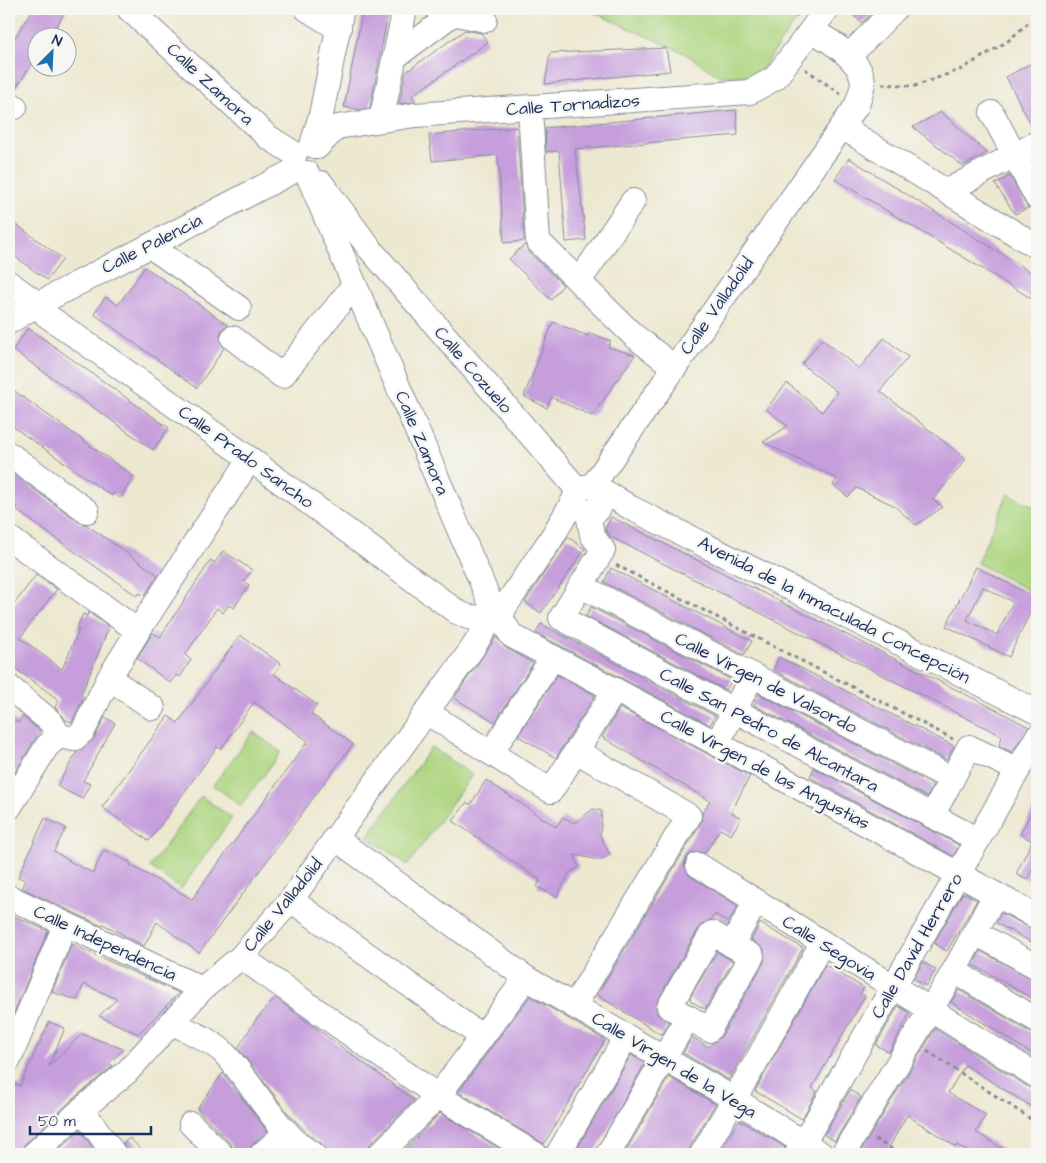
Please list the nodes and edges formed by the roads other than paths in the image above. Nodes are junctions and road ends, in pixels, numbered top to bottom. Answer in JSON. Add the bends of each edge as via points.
{"nodes":[{"id":1,"x":129,"y":9,"type":"edge"},
{"id":2,"x":307,"y":9,"type":"edge"},
{"id":3,"x":405,"y":9,"type":"edge"},
{"id":4,"x":827,"y":9,"type":"edge"},
{"id":5,"x":895,"y":9,"type":"edge"},
{"id":6,"x":443,"y":11,"type":"edge"},
{"id":7,"x":340,"y":19,"type":"edge"},
{"id":8,"x":485,"y":20,"type":"dead end"},
{"id":9,"x":812,"y":30,"type":"junction"},
{"id":10,"x":849,"y":56,"type":"junction"},
{"id":11,"x":395,"y":57,"type":"junction"},
{"id":12,"x":530,"y":108,"type":"junction"},
{"id":13,"x":992,"y":113,"type":"dead end"},
{"id":14,"x":381,"y":120,"type":"junction"},
{"id":15,"x":842,"y":127,"type":"junction"},
{"id":16,"x":1037,"y":143,"type":"edge"},
{"id":17,"x":1014,"y":155,"type":"junction"},
{"id":18,"x":307,"y":160,"type":"junction"},
{"id":19,"x":947,"y":191,"type":"junction"},
{"id":20,"x":1037,"y":198,"type":"edge"},
{"id":21,"x":633,"y":201,"type":"dead end"},
{"id":22,"x":150,"y":246,"type":"junction"},
{"id":23,"x":1037,"y":247,"type":"edge"},
{"id":24,"x":370,"y":249,"type":"junction"},
{"id":25,"x":344,"y":261,"type":"junction"},
{"id":26,"x":580,"y":280,"type":"junction"},
{"id":27,"x":9,"y":283,"type":"edge"},
{"id":28,"x":354,"y":285,"type":"junction"},
{"id":29,"x":38,"y":304,"type":"junction"},
{"id":30,"x":239,"y":308,"type":"dead end"},
{"id":31,"x":9,"y":322,"type":"edge"},
{"id":32,"x":233,"y":338,"type":"dead end"},
{"id":33,"x":674,"y":367,"type":"junction"},
{"id":34,"x":9,"y":454,"type":"edge"},
{"id":35,"x":250,"y":459,"type":"junction"},
{"id":36,"x":588,"y":499,"type":"junction"},
{"id":37,"x":87,"y":510,"type":"dead end"},
{"id":38,"x":9,"y":538,"type":"edge"},
{"id":39,"x":581,"y":586,"type":"junction"},
{"id":40,"x":499,"y":608,"type":"junction"},
{"id":41,"x":138,"y":631,"type":"junction"},
{"id":42,"x":553,"y":657,"type":"junction"},
{"id":43,"x":752,"y":676,"type":"junction"},
{"id":44,"x":109,"y":678,"type":"junction"},
{"id":45,"x":9,"y":687,"type":"edge"},
{"id":46,"x":615,"y":690,"type":"junction"},
{"id":47,"x":153,"y":708,"type":"dead end"},
{"id":48,"x":734,"y":711,"type":"junction"},
{"id":49,"x":426,"y":712,"type":"junction"},
{"id":50,"x":1037,"y":712,"type":"edge"},
{"id":51,"x":59,"y":736,"type":"junction"},
{"id":52,"x":1037,"y":737,"type":"edge"},
{"id":53,"x":717,"y":744,"type":"junction"},
{"id":54,"x":576,"y":751,"type":"junction"},
{"id":55,"x":491,"y":753,"type":"junction"},
{"id":56,"x":1018,"y":770,"type":"junction"},
{"id":57,"x":952,"y":779,"type":"junction"},
{"id":58,"x":9,"y":808,"type":"edge"},
{"id":59,"x":932,"y":816,"type":"junction"},
{"id":60,"x":335,"y":838,"type":"junction"},
{"id":61,"x":978,"y":840,"type":"junction"},
{"id":62,"x":698,"y":865,"type":"dead end"},
{"id":63,"x":958,"y":875,"type":"junction"},
{"id":64,"x":995,"y":895,"type":"junction"},
{"id":65,"x":9,"y":898,"type":"edge"},
{"id":66,"x":291,"y":900,"type":"junction"},
{"id":67,"x":756,"y":901,"type":"junction"},
{"id":68,"x":1037,"y":917,"type":"edge"},
{"id":69,"x":65,"y":925,"type":"junction"},
{"id":70,"x":976,"y":933,"type":"junction"},
{"id":71,"x":822,"y":943,"type":"junction"},
{"id":72,"x":732,"y":945,"type":"junction"},
{"id":73,"x":241,"y":957,"type":"junction"},
{"id":74,"x":1037,"y":967,"type":"edge"},
{"id":75,"x":954,"y":971,"type":"junction"},
{"id":76,"x":526,"y":978,"type":"junction"},
{"id":77,"x":893,"y":988,"type":"junction"},
{"id":78,"x":202,"y":989,"type":"junction"},
{"id":79,"x":574,"y":1006,"type":"junction"},
{"id":80,"x":929,"y":1011,"type":"junction"},
{"id":81,"x":688,"y":1017,"type":"junction"},
{"id":82,"x":1037,"y":1020,"type":"edge"},
{"id":83,"x":171,"y":1022,"type":"junction"},
{"id":84,"x":481,"y":1036,"type":"junction"},
{"id":85,"x":626,"y":1036,"type":"junction"},
{"id":86,"x":664,"y":1058,"type":"junction"},
{"id":87,"x":9,"y":1060,"type":"edge"},
{"id":88,"x":1037,"y":1076,"type":"edge"},
{"id":89,"x":438,"y":1096,"type":"junction"},
{"id":90,"x":734,"y":1099,"type":"junction"},
{"id":91,"x":82,"y":1109,"type":"junction"},
{"id":92,"x":191,"y":1124,"type":"dead end"},
{"id":93,"x":287,"y":1132,"type":"junction"},
{"id":94,"x":807,"y":1150,"type":"edge"},
{"id":95,"x":34,"y":1154,"type":"edge"},
{"id":96,"x":114,"y":1154,"type":"edge"},
{"id":97,"x":221,"y":1154,"type":"edge"},
{"id":98,"x":262,"y":1154,"type":"edge"},
{"id":99,"x":313,"y":1154,"type":"edge"},
{"id":100,"x":380,"y":1154,"type":"edge"},
{"id":101,"x":535,"y":1154,"type":"edge"},
{"id":102,"x":558,"y":1154,"type":"edge"},
{"id":103,"x":608,"y":1154,"type":"edge"},
{"id":104,"x":702,"y":1154,"type":"edge"},
{"id":105,"x":843,"y":1154,"type":"edge"}],
"edges":[{"from":1,"to":18,"type":"street","name":"Calle Zamora","via":[[268,137]]},
{"from":2,"to":7,"type":"street"},
{"from":3,"to":11,"type":"street"},
{"from":4,"to":9,"type":"street","name":"Calle Tornadizos"},
{"from":5,"to":10,"type":"street"},
{"from":6,"to":8,"type":"street"},
{"from":6,"to":11,"type":"street"},
{"from":7,"to":18,"type":"street","via":[[321,116]]},
{"from":9,"to":10,"type":"street","name":"Calle Valladolid"},
{"from":9,"to":12,"type":"street","name":"Calle Tornadizos","via":[[775,78],[750,92]]},
{"from":10,"to":15,"type":"street","name":"Calle Valladolid","via":[[854,60],[863,82],[857,105]]},
{"from":11,"to":14,"type":"street"},
{"from":12,"to":14,"type":"street","name":"Calle Tornadizos"},
{"from":12,"to":26,"type":"street","via":[[538,241]]},
{"from":13,"to":17,"type":"street"},
{"from":14,"to":18,"type":"street","name":"Calle Tornadizos","via":[[337,127]]},
{"from":15,"to":19,"type":"street"},
{"from":15,"to":33,"type":"street","name":"Calle Valladolid"},
{"from":16,"to":17,"type":"street"},
{"from":17,"to":19,"type":"street"},
{"from":17,"to":20,"type":"street"},
{"from":18,"to":22,"type":"street","name":"Calle Palencia"},
{"from":18,"to":24,"type":"street","name":"Calle Cozuelo","via":[[323,187]]},
{"from":18,"to":25,"type":"street","name":"Calle Zamora"},
{"from":19,"to":23,"type":"street"},
{"from":21,"to":26,"type":"street"},
{"from":22,"to":29,"type":"street","name":"Calle Palencia"},
{"from":22,"to":30,"type":"street"},
{"from":24,"to":25,"type":"street"},
{"from":24,"to":36,"type":"street","name":"Calle Cozuelo"},
{"from":25,"to":28,"type":"street","name":"Calle Zamora"},
{"from":26,"to":33,"type":"street","via":[[633,335]]},
{"from":27,"to":29,"type":"street","name":"Calle Prado Sancho"},
{"from":28,"to":32,"type":"street","via":[[282,376]]},
{"from":28,"to":40,"type":"street","name":"Calle Zamora"},
{"from":29,"to":31,"type":"street","name":"Calle Palencia"},
{"from":29,"to":35,"type":"street","name":"Calle Prado Sancho","via":[[46,315]]},
{"from":33,"to":36,"type":"street","name":"Calle Valladolid"},
{"from":34,"to":37,"type":"street"},
{"from":35,"to":40,"type":"street","name":"Calle Prado Sancho","via":[[457,612],[468,616]]},
{"from":35,"to":41,"type":"street"},
{"from":36,"to":39,"type":"street","via":[[592,535],[603,550]]},
{"from":36,"to":40,"type":"street","name":"Calle Valladolid","via":[[551,540]]},
{"from":36,"to":50,"type":"street","name":"Avenida de la Inmaculada Concepción","via":[[632,508]]},
{"from":38,"to":41,"type":"street"},
{"from":39,"to":43,"type":"street","name":"Calle Virgen de Valsordo"},
{"from":39,"to":48,"type":"street","name":"Calle San Pedro de Alcantara","via":[[561,618]]},
{"from":40,"to":42,"type":"street","name":"Calle Virgen de las Angustias","via":[[512,636]]},
{"from":40,"to":49,"type":"street","name":"Calle Valladolid"},
{"from":41,"to":44,"type":"street"},
{"from":42,"to":46,"type":"street","name":"Calle Virgen de las Angustias"},
{"from":42,"to":55,"type":"street"},
{"from":43,"to":48,"type":"street"},
{"from":43,"to":57,"type":"street","name":"Calle Virgen de Valsordo"},
{"from":44,"to":47,"type":"street"},
{"from":44,"to":51,"type":"street","via":[[83,731],[74,739]]},
{"from":45,"to":51,"type":"street","via":[[51,722]]},
{"from":46,"to":53,"type":"street","name":"Calle Virgen de las Angustias"},
{"from":46,"to":54,"type":"street"},
{"from":48,"to":53,"type":"street"},
{"from":48,"to":59,"type":"street","name":"Calle San Pedro de Alcantara"},
{"from":49,"to":55,"type":"street"},
{"from":49,"to":60,"type":"street","name":"Calle Valladolid"},
{"from":51,"to":58,"type":"street","via":[[47,746]]},
{"from":52,"to":56,"type":"street","name":"Calle David Herrero"},
{"from":53,"to":63,"type":"street","name":"Calle Virgen de las Angustias"},
{"from":54,"to":55,"type":"street","via":[[551,790]]},
{"from":54,"to":79,"type":"street","via":[[689,816],[674,851]]},
{"from":56,"to":57,"type":"street","via":[[969,747]]},
{"from":56,"to":61,"type":"street","name":"Calle David Herrero"},
{"from":57,"to":59,"type":"street"},
{"from":59,"to":61,"type":"street","name":"Calle San Pedro de Alcantara"},
{"from":60,"to":66,"type":"street","name":"Calle Valladolid"},
{"from":60,"to":76,"type":"street","name":"Calle Virgen de la Vega"},
{"from":61,"to":63,"type":"street","name":"Calle David Herrero"},
{"from":62,"to":67,"type":"street","name":"Calle Segovia"},
{"from":63,"to":64,"type":"street","name":"Calle Virgen de las Angustias"},
{"from":63,"to":77,"type":"street","name":"Calle David Herrero"},
{"from":64,"to":68,"type":"street","name":"Calle Virgen de las Angustias"},
{"from":64,"to":70,"type":"street"},
{"from":65,"to":69,"type":"street","name":"Calle Independencia"},
{"from":66,"to":73,"type":"street","name":"Calle Valladolid"},
{"from":66,"to":84,"type":"street"},
{"from":67,"to":71,"type":"street","name":"Calle Segovia"},
{"from":67,"to":72,"type":"street"},
{"from":69,"to":78,"type":"street","name":"Calle Independencia"},
{"from":69,"to":87,"type":"street"},
{"from":70,"to":74,"type":"street"},
{"from":70,"to":75,"type":"street"},
{"from":71,"to":77,"type":"street","name":"Calle Segovia"},
{"from":71,"to":90,"type":"street"},
{"from":72,"to":81,"type":"street","via":[[712,933],[669,1007]]},
{"from":72,"to":81,"type":"street","via":[[752,956],[709,1030]]},
{"from":73,"to":78,"type":"street","name":"Calle Valladolid"},
{"from":73,"to":89,"type":"street"},
{"from":75,"to":80,"type":"street"},
{"from":75,"to":82,"type":"street"},
{"from":76,"to":79,"type":"street","name":"Calle Virgen de la Vega"},
{"from":76,"to":84,"type":"street"},
{"from":77,"to":80,"type":"street","name":"Calle Segovia"},
{"from":77,"to":94,"type":"street","name":"Calle David Herrero"},
{"from":78,"to":83,"type":"street","name":"Calle Valladolid"},
{"from":79,"to":85,"type":"street","name":"Calle Virgen de la Vega"},
{"from":80,"to":88,"type":"street","name":"Calle Segovia"},
{"from":80,"to":105,"type":"street"},
{"from":81,"to":86,"type":"street"},
{"from":83,"to":91,"type":"street","name":"Calle Valladolid","via":[[127,1072]]},
{"from":83,"to":93,"type":"street","via":[[223,1051]]},
{"from":84,"to":89,"type":"street"},
{"from":85,"to":86,"type":"street","name":"Calle Virgen de la Vega"},
{"from":85,"to":102,"type":"street"},
{"from":86,"to":90,"type":"street","name":"Calle Virgen de la Vega"},
{"from":86,"to":103,"type":"street"},
{"from":89,"to":100,"type":"street"},
{"from":89,"to":101,"type":"street"},
{"from":90,"to":94,"type":"street","name":"Calle Virgen de la Vega"},
{"from":90,"to":104,"type":"street"},
{"from":91,"to":95,"type":"street","name":"Calle Valladolid"},
{"from":91,"to":96,"type":"street"},
{"from":92,"to":97,"type":"street"},
{"from":93,"to":98,"type":"street"},
{"from":93,"to":99,"type":"street","via":[[302,1148]]}]}
